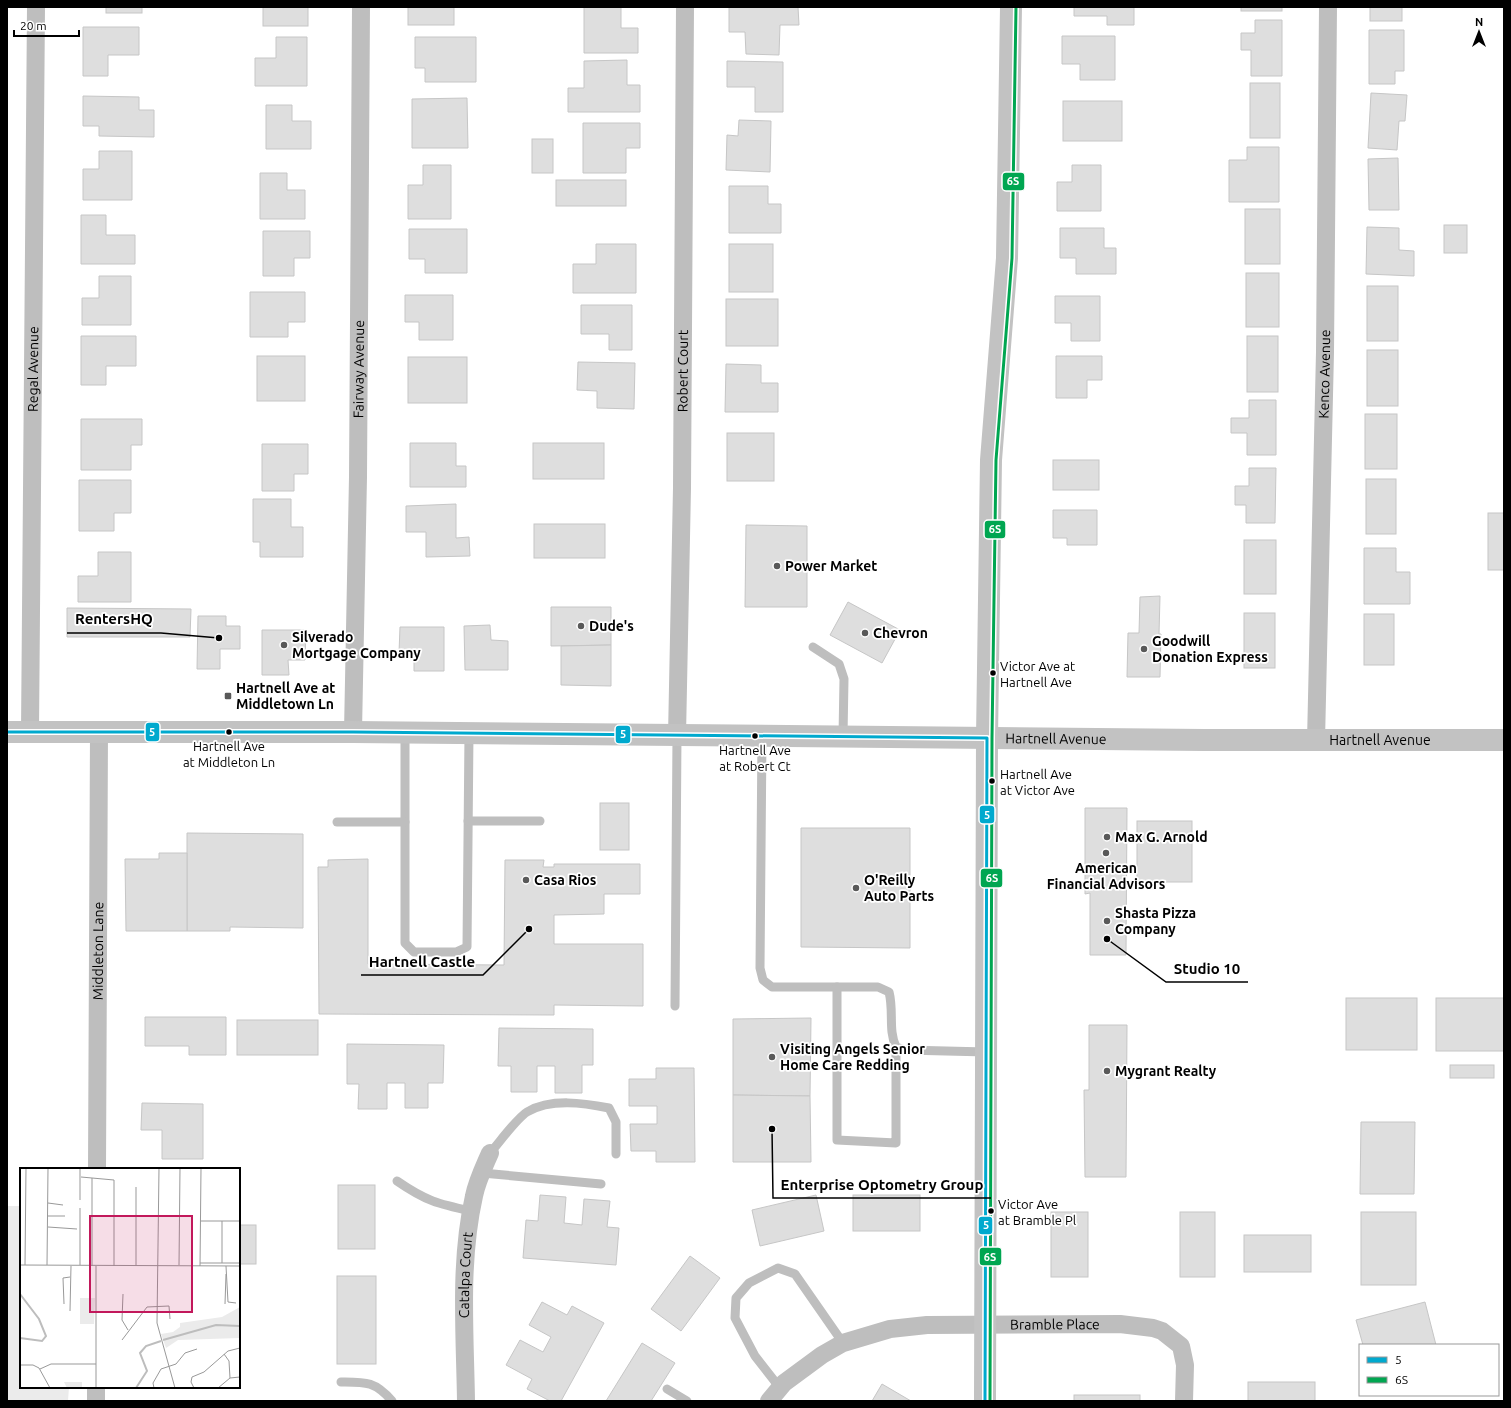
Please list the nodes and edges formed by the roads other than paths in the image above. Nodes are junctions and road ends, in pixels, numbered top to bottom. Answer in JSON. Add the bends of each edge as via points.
{"nodes":[{"id":1,"x":36,"y":7,"type":"edge"},
{"id":2,"x":361,"y":7,"type":"edge"},
{"id":3,"x":685,"y":7,"type":"edge"},
{"id":4,"x":1011,"y":7,"type":"edge"},
{"id":5,"x":1328,"y":7,"type":"edge"},
{"id":6,"x":813,"y":647,"type":"dead end"},
{"id":7,"x":7,"y":732,"type":"edge"},
{"id":8,"x":30,"y":732,"type":"junction"},
{"id":9,"x":99,"y":732,"type":"junction"},
{"id":10,"x":353,"y":732,"type":"junction"},
{"id":11,"x":405,"y":732,"type":"junction"},
{"id":12,"x":469,"y":733,"type":"junction"},
{"id":13,"x":677,"y":736,"type":"junction"},
{"id":14,"x":762,"y":736,"type":"junction"},
{"id":15,"x":843,"y":737,"type":"junction"},
{"id":16,"x":987,"y":738,"type":"junction"},
{"id":17,"x":1504,"y":740,"type":"edge"},
{"id":18,"x":1316,"y":741,"type":"junction"},
{"id":19,"x":468,"y":821,"type":"junction"},
{"id":20,"x":540,"y":821,"type":"dead end"},
{"id":21,"x":337,"y":822,"type":"dead end"},
{"id":22,"x":405,"y":822,"type":"junction"},
{"id":23,"x":837,"y":987,"type":"junction"},
{"id":24,"x":675,"y":1006,"type":"dead end"},
{"id":25,"x":896,"y":1047,"type":"junction"},
{"id":26,"x":987,"y":1052,"type":"junction"},
{"id":27,"x":490,"y":1153,"type":"joint"},
{"id":28,"x":616,"y":1154,"type":"dead end"},
{"id":29,"x":97,"y":1168,"type":"edge"},
{"id":30,"x":482,"y":1174,"type":"junction"},
{"id":31,"x":397,"y":1181,"type":"dead end"},
{"id":32,"x":601,"y":1184,"type":"dead end"},
{"id":33,"x":471,"y":1211,"type":"junction"},
{"id":34,"x":986,"y":1326,"type":"junction"},
{"id":35,"x":843,"y":1343,"type":"junction"},
{"id":36,"x":340,"y":1382,"type":"dead end"},
{"id":37,"x":96,"y":1388,"type":"edge"},
{"id":38,"x":667,"y":1388,"type":"dead end"},
{"id":39,"x":775,"y":1395,"type":"edge"},
{"id":40,"x":96,"y":1401,"type":"edge"},
{"id":41,"x":392,"y":1401,"type":"edge"},
{"id":42,"x":466,"y":1401,"type":"edge"},
{"id":43,"x":687,"y":1401,"type":"edge"},
{"id":44,"x":985,"y":1401,"type":"edge"},
{"id":45,"x":1184,"y":1401,"type":"edge"}],
"edges":[{"from":1,"to":8,"type":"street","name":"Regal Avenue"},
{"from":2,"to":10,"type":"street","name":"Fairway Avenue","via":[[358,469]]},
{"from":3,"to":13,"type":"street","name":"Robert Court","via":[[682,481]]},
{"from":4,"to":16,"type":"main road","via":[[1007,258],[992,460]]},
{"from":5,"to":18,"type":"street","name":"Kenco Avenue","via":[[1325,352]]},
{"from":6,"to":15,"type":"lane","via":[[839,664],[842,671]]},
{"from":7,"to":8,"type":"main road","name":"Hartnell Avenue"},
{"from":8,"to":9,"type":"main road","name":"Hartnell Avenue"},
{"from":9,"to":10,"type":"main road","name":"Hartnell Avenue"},
{"from":9,"to":29,"type":"street","name":"Middleton Lane"},
{"from":10,"to":11,"type":"main road","name":"Hartnell Avenue"},
{"from":11,"to":12,"type":"main road","name":"Hartnell Avenue"},
{"from":11,"to":22,"type":"lane"},
{"from":12,"to":13,"type":"main road","name":"Hartnell Avenue"},
{"from":12,"to":19,"type":"lane"},
{"from":13,"to":14,"type":"main road","name":"Hartnell Avenue"},
{"from":13,"to":24,"type":"lane"},
{"from":14,"to":15,"type":"main road","name":"Hartnell Avenue"},
{"from":14,"to":23,"type":"lane","via":[[760,968],[763,980],[772,987]]},
{"from":15,"to":16,"type":"main road","name":"Hartnell Avenue"},
{"from":16,"to":18,"type":"main road","name":"Hartnell Avenue"},
{"from":16,"to":26,"type":"main road"},
{"from":17,"to":18,"type":"main road","name":"Hartnell Avenue"},
{"from":19,"to":20,"type":"lane"},
{"from":19,"to":22,"type":"lane","via":[[467,947],[456,952],[414,952],[405,943]]},
{"from":21,"to":22,"type":"lane"},
{"from":23,"to":25,"type":"lane","via":[[878,987],[889,992],[892,1003],[891,1037]]},
{"from":23,"to":25,"type":"lane","via":[[837,1140],[896,1143]]},
{"from":25,"to":26,"type":"lane","via":[[905,1050]]},
{"from":26,"to":34,"type":"main road"},
{"from":27,"to":28,"type":"lane","via":[[526,1112],[546,1104],[589,1104],[609,1108],[616,1122]]},
{"from":27,"to":30,"type":"street","name":"Catalpa Court"},
{"from":30,"to":32,"type":"lane"},
{"from":30,"to":33,"type":"street","name":"Catalpa Court"},
{"from":31,"to":33,"type":"lane","via":[[436,1204]]},
{"from":33,"to":42,"type":"street","name":"Catalpa Court","via":[[464,1272]]},
{"from":34,"to":35,"type":"street","name":"Bramble Place","via":[[890,1329]]},
{"from":34,"to":44,"type":"main road"},
{"from":34,"to":45,"type":"street","name":"Bramble Place","via":[[1120,1324],[1162,1331],[1181,1346],[1185,1365]]},
{"from":35,"to":39,"type":"street","name":"Bramble Place","via":[[822,1355]]},
{"from":35,"to":39,"type":"lane","via":[[795,1274],[778,1268],[750,1283],[736,1298],[735,1318]]},
{"from":36,"to":41,"type":"lane","via":[[374,1384]]},
{"from":37,"to":40,"type":"street"},
{"from":38,"to":43,"type":"lane"}]}
